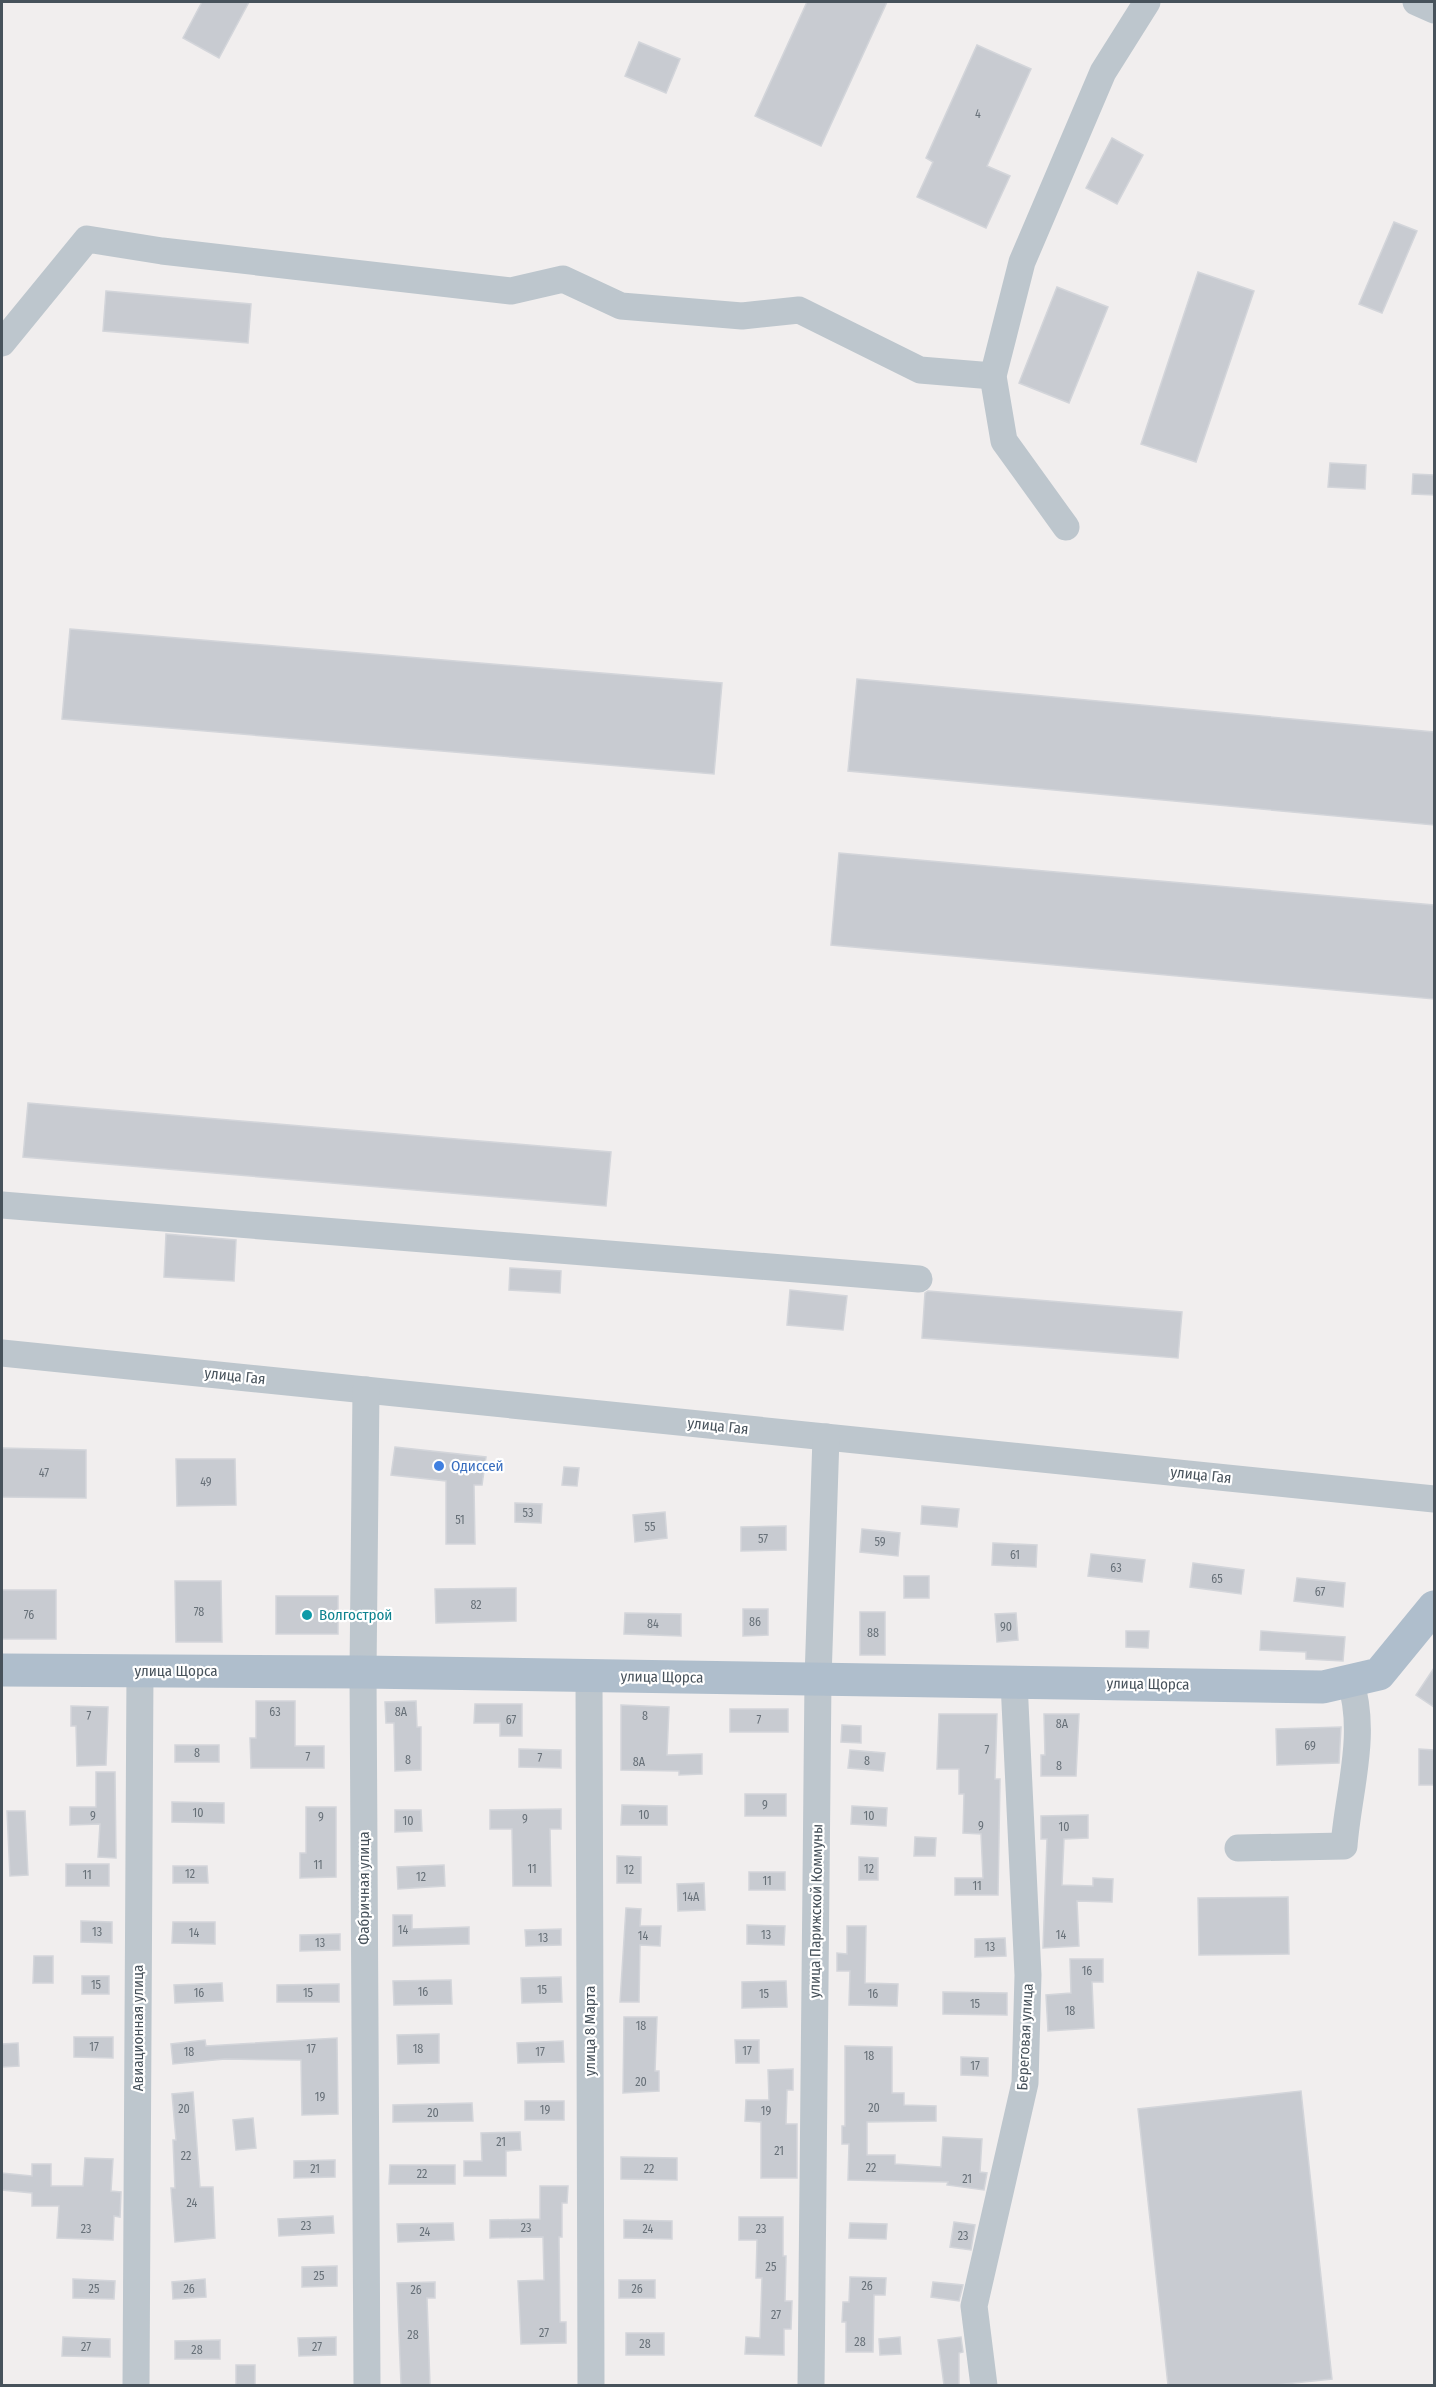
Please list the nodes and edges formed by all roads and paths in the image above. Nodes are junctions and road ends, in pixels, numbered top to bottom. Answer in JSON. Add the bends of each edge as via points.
{"nodes":[{"id":1,"x":1146,"y":2,"type":"edge"},
{"id":2,"x":1416,"y":2,"type":"edge"},
{"id":3,"x":1434,"y":10,"type":"edge"},
{"id":4,"x":2,"y":343,"type":"edge"},
{"id":5,"x":993,"y":375,"type":"junction"},
{"id":6,"x":1066,"y":527,"type":"dead end"},
{"id":7,"x":2,"y":1205,"type":"edge"},
{"id":8,"x":919,"y":1279,"type":"dead end"},
{"id":9,"x":2,"y":1353,"type":"edge"},
{"id":10,"x":366,"y":1390,"type":"junction"},
{"id":11,"x":826,"y":1437,"type":"junction"},
{"id":12,"x":1434,"y":1499,"type":"edge"},
{"id":13,"x":1434,"y":1607,"type":"edge"},
{"id":14,"x":2,"y":1670,"type":"edge"},
{"id":15,"x":140,"y":1671,"type":"junction"},
{"id":16,"x":363,"y":1672,"type":"junction"},
{"id":17,"x":589,"y":1676,"type":"junction"},
{"id":18,"x":818,"y":1679,"type":"junction"},
{"id":19,"x":1014,"y":1682,"type":"junction"},
{"id":20,"x":1337,"y":1683,"type":"junction"},
{"id":21,"x":1238,"y":1848,"type":"dead end"},
{"id":22,"x":136,"y":2385,"type":"edge"},
{"id":23,"x":367,"y":2385,"type":"edge"},
{"id":24,"x":591,"y":2385,"type":"edge"},
{"id":25,"x":811,"y":2385,"type":"edge"},
{"id":26,"x":984,"y":2385,"type":"edge"}],
"edges":[{"from":1,"to":5,"type":"street","via":[[1103,72],[1022,262]]},
{"from":2,"to":3,"type":"street"},
{"from":4,"to":5,"type":"street","via":[[87,239],[511,291],[563,279],[621,306],[742,316],[799,310],[920,370]]},
{"from":5,"to":6,"type":"street","via":[[1004,441]]},
{"from":7,"to":8,"type":"street"},
{"from":9,"to":10,"type":"street","name":"улица Гая"},
{"from":10,"to":11,"type":"street","name":"улица Гая"},
{"from":10,"to":16,"type":"street","name":"Фабричная улица"},
{"from":11,"to":12,"type":"street","name":"улица Гая"},
{"from":11,"to":18,"type":"street","name":"улица Парижской Коммуны"},
{"from":13,"to":20,"type":"main road","name":"улица Щорса","via":[[1379,1674]]},
{"from":14,"to":15,"type":"main road","name":"улица Щорса"},
{"from":15,"to":16,"type":"main road","name":"улица Щорса"},
{"from":15,"to":22,"type":"street","name":"Авиационная улица"},
{"from":16,"to":17,"type":"main road","name":"улица Щорса"},
{"from":16,"to":23,"type":"street","name":"Фабричная улица"},
{"from":17,"to":18,"type":"main road","name":"улица Щорса"},
{"from":17,"to":24,"type":"street","name":"улица 8 Марта"},
{"from":18,"to":19,"type":"main road","name":"улица Щорса"},
{"from":18,"to":25,"type":"street","name":"улица Парижской Коммуны"},
{"from":19,"to":20,"type":"main road","name":"улица Щорса"},
{"from":19,"to":26,"type":"street","name":"Береговая улица","via":[[1028,1975],[1025,2083],[974,2306]]},
{"from":20,"to":21,"type":"street","via":[[1357,1701],[1356,1770],[1347,1807],[1344,1846]]}]}
